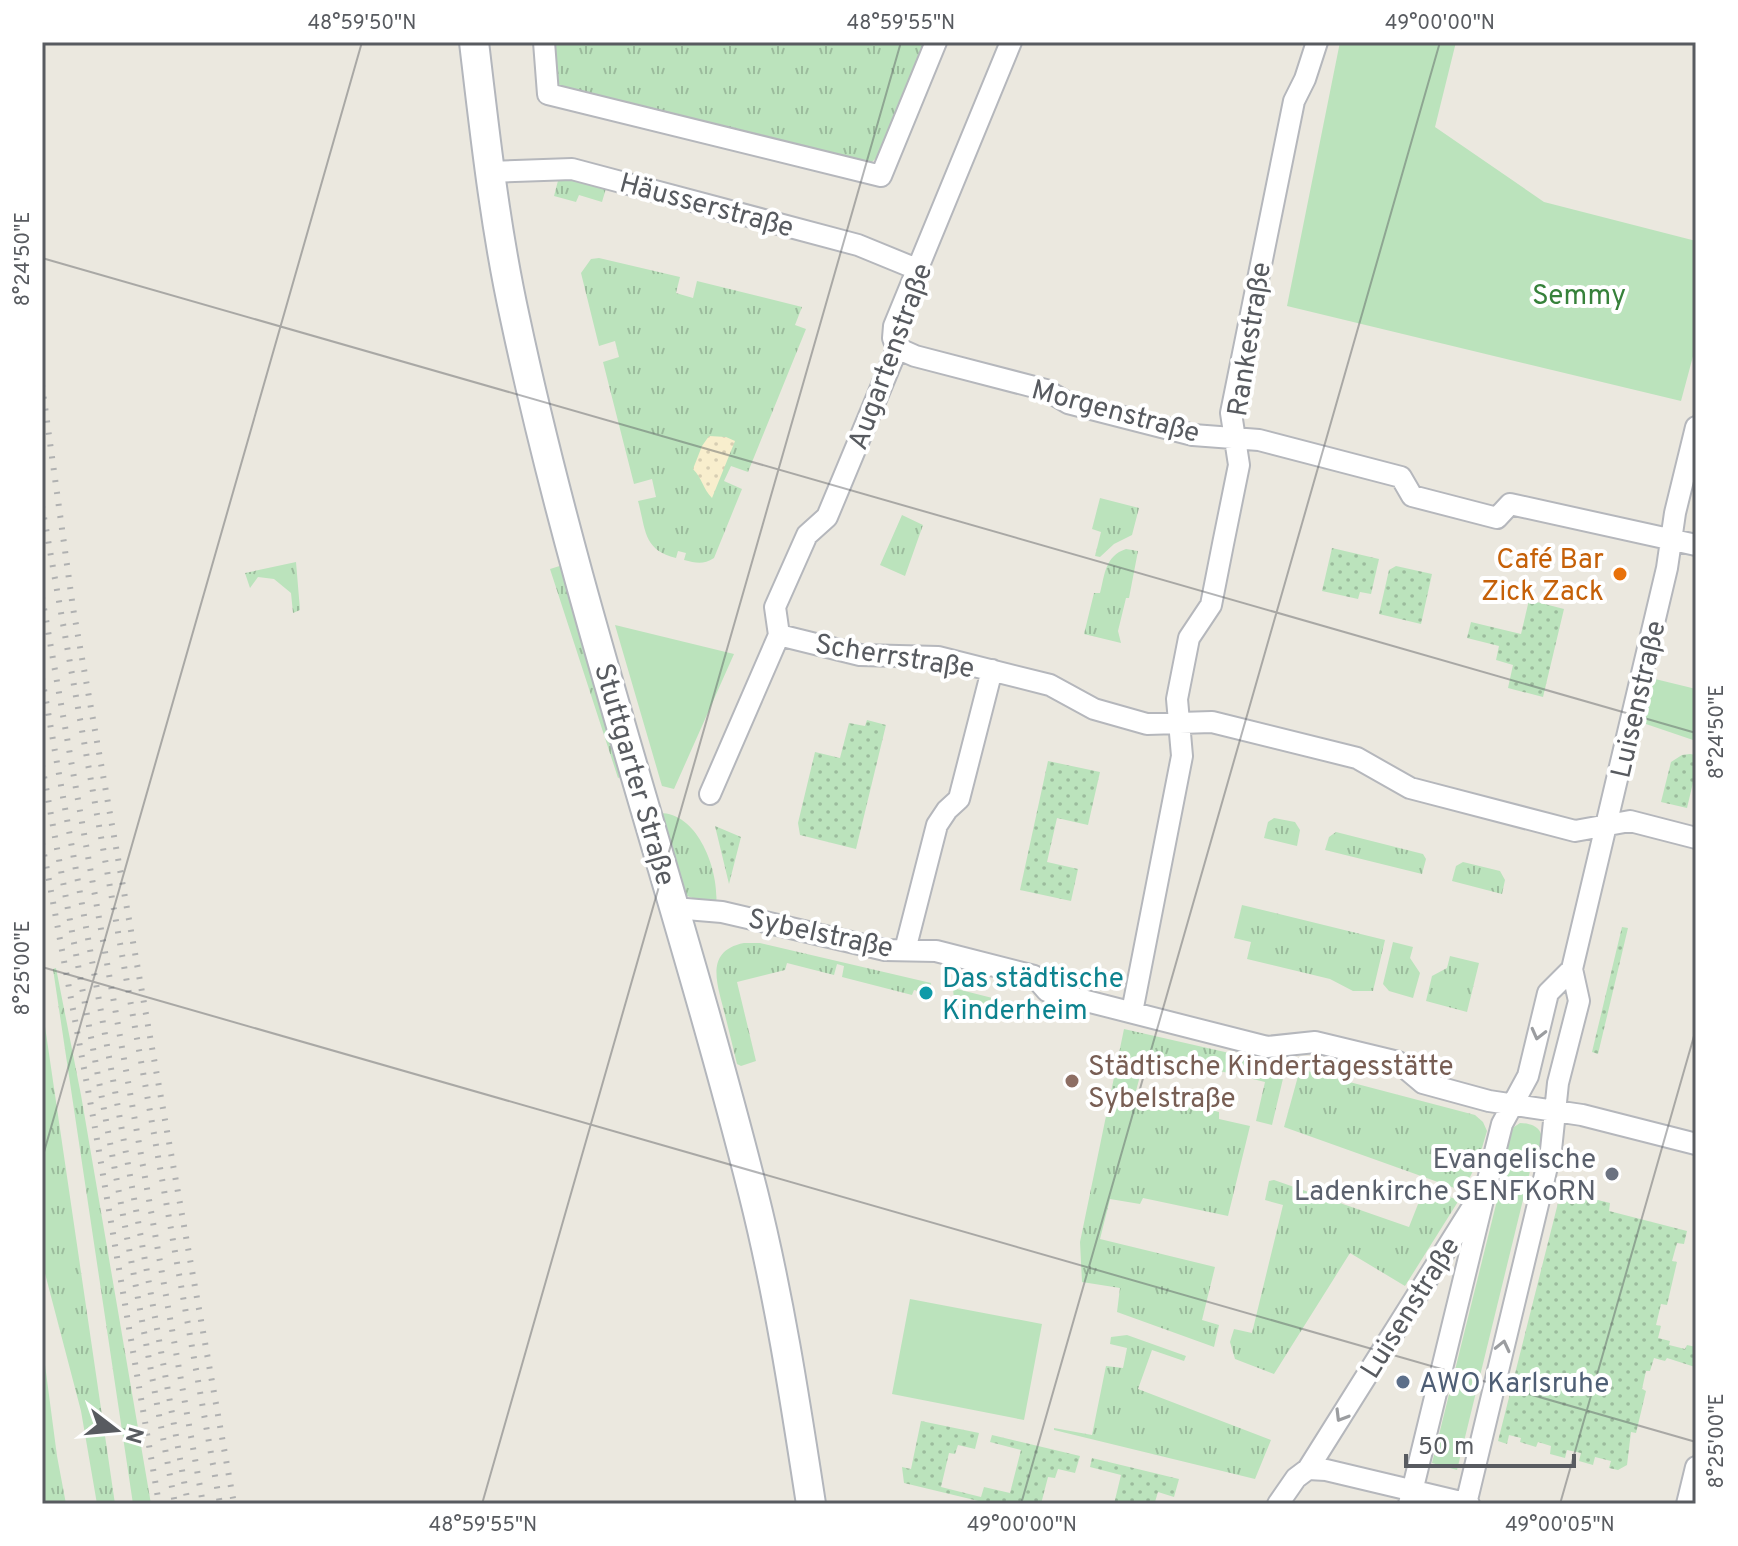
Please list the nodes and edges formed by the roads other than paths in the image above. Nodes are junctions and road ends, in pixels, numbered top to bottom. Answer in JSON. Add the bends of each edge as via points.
{"nodes":[{"id":1,"x":474,"y":42,"type":"edge"},
{"id":2,"x":544,"y":42,"type":"edge"},
{"id":3,"x":936,"y":42,"type":"edge"},
{"id":4,"x":1011,"y":42,"type":"edge"},
{"id":5,"x":1317,"y":42,"type":"edge"},
{"id":6,"x":489,"y":172,"type":"junction"},
{"id":7,"x":919,"y":270,"type":"junction"},
{"id":8,"x":897,"y":348,"type":"junction"},
{"id":9,"x":1696,"y":427,"type":"edge"},
{"id":10,"x":1234,"y":438,"type":"junction"},
{"id":11,"x":1673,"y":540,"type":"junction"},
{"id":12,"x":1696,"y":545,"type":"edge"},
{"id":13,"x":779,"y":635,"type":"junction"},
{"id":14,"x":992,"y":670,"type":"junction"},
{"id":15,"x":1179,"y":722,"type":"junction"},
{"id":16,"x":710,"y":794,"type":"dead end"},
{"id":17,"x":1607,"y":825,"type":"junction"},
{"id":18,"x":1696,"y":838,"type":"edge"},
{"id":19,"x":674,"y":908,"type":"junction"},
{"id":20,"x":905,"y":950,"type":"junction"},
{"id":21,"x":1572,"y":969,"type":"junction"},
{"id":22,"x":1132,"y":1012,"type":"junction"},
{"id":23,"x":1513,"y":1105,"type":"junction"},
{"id":24,"x":1555,"y":1111,"type":"junction"},
{"id":25,"x":1696,"y":1144,"type":"edge"},
{"id":26,"x":1487,"y":1184,"type":"junction"},
{"id":27,"x":1696,"y":1467,"type":"edge"},
{"id":28,"x":1308,"y":1469,"type":"junction"},
{"id":29,"x":1411,"y":1498,"type":"edge"},
{"id":30,"x":811,"y":1504,"type":"edge"},
{"id":31,"x":1278,"y":1504,"type":"edge"},
{"id":32,"x":1467,"y":1504,"type":"edge"},
{"id":33,"x":1687,"y":1504,"type":"edge"}],
"edges":[{"from":1,"to":6,"type":"main road","name":"Stuttgarter Straße"},
{"from":2,"to":3,"type":"street","via":[[548,94],[881,176]]},
{"from":4,"to":7,"type":"street","name":"Augartenstraße"},
{"from":5,"to":10,"type":"street","name":"Rankestraße","via":[[1294,101],[1231,413]]},
{"from":6,"to":7,"type":"street","name":"Häusserstraße","via":[[572,169],[858,245]]},
{"from":6,"to":19,"type":"main road","name":"Stuttgarter Straße","via":[[514,316],[543,438]]},
{"from":7,"to":8,"type":"street","name":"Augartenstraße","via":[[894,326]]},
{"from":8,"to":10,"type":"street","name":"Morgenstraße","via":[[1046,390],[1068,403],[1193,435]]},
{"from":8,"to":13,"type":"street","name":"Augartenstraße","via":[[827,517],[807,535],[775,607]]},
{"from":9,"to":11,"type":"street","name":"Luisenstraße"},
{"from":10,"to":11,"type":"street","name":"Morgenstraße","via":[[1401,477],[1412,496],[1497,518],[1510,504]]},
{"from":10,"to":15,"type":"street","name":"Rankestraße","via":[[1239,465],[1211,605],[1189,638],[1177,699]]},
{"from":11,"to":12,"type":"street","name":"Morgenstraße"},
{"from":11,"to":17,"type":"street","name":"Luisenstraße"},
{"from":13,"to":14,"type":"street","name":"Scherrstraße","via":[[860,655],[938,657]]},
{"from":13,"to":16,"type":"street","name":"Augartenstraße"},
{"from":14,"to":15,"type":"street","name":"Scherrstraße","via":[[1050,685],[1094,709],[1147,724]]},
{"from":14,"to":20,"type":"street","via":[[959,799],[937,825]]},
{"from":15,"to":17,"type":"street","name":"Scherrstraße","via":[[1212,722],[1357,758],[1410,788],[1575,831]]},
{"from":15,"to":22,"type":"street","name":"Rankestraße","via":[[1182,756]]},
{"from":17,"to":18,"type":"street","name":"Scherrstraße","via":[[1630,821]]},
{"from":17,"to":21,"type":"street","name":"Luisenstraße"},
{"from":19,"to":20,"type":"street","name":"Sybelstraße","via":[[722,912],[885,950]]},
{"from":19,"to":30,"type":"main road","name":"Stuttgarter Straße","via":[[754,1194]]},
{"from":20,"to":22,"type":"street","name":"Sybelstraße","via":[[936,951],[1034,976],[1047,991]]},
{"from":21,"to":23,"type":"street","name":"Luisenstraße","one_way":true,"via":[[1548,993],[1528,1076]]},
{"from":21,"to":24,"type":"street","name":"Luisenstraße","via":[[1579,1001]]},
{"from":22,"to":23,"type":"street","name":"Sybelstraße","via":[[1267,1047],[1315,1042],[1398,1062],[1423,1083]]},
{"from":23,"to":24,"type":"street","name":"Sybelstraße"},
{"from":23,"to":26,"type":"street","name":"Luisenstraße","via":[[1502,1124]]},
{"from":24,"to":25,"type":"street","name":"Sybelstraße"},
{"from":32,"to":24,"type":"street","name":"Luisenstraße","one_way":true,"via":[[1551,1150]]},
{"from":26,"to":28,"type":"street","name":"Luisenstraße","one_way":true},
{"from":26,"to":29,"type":"street"},
{"from":27,"to":33,"type":"street"},
{"from":28,"to":29,"type":"street"},
{"from":28,"to":31,"type":"street","name":"Luisenstraße"},
{"from":29,"to":32,"type":"street"}]}
